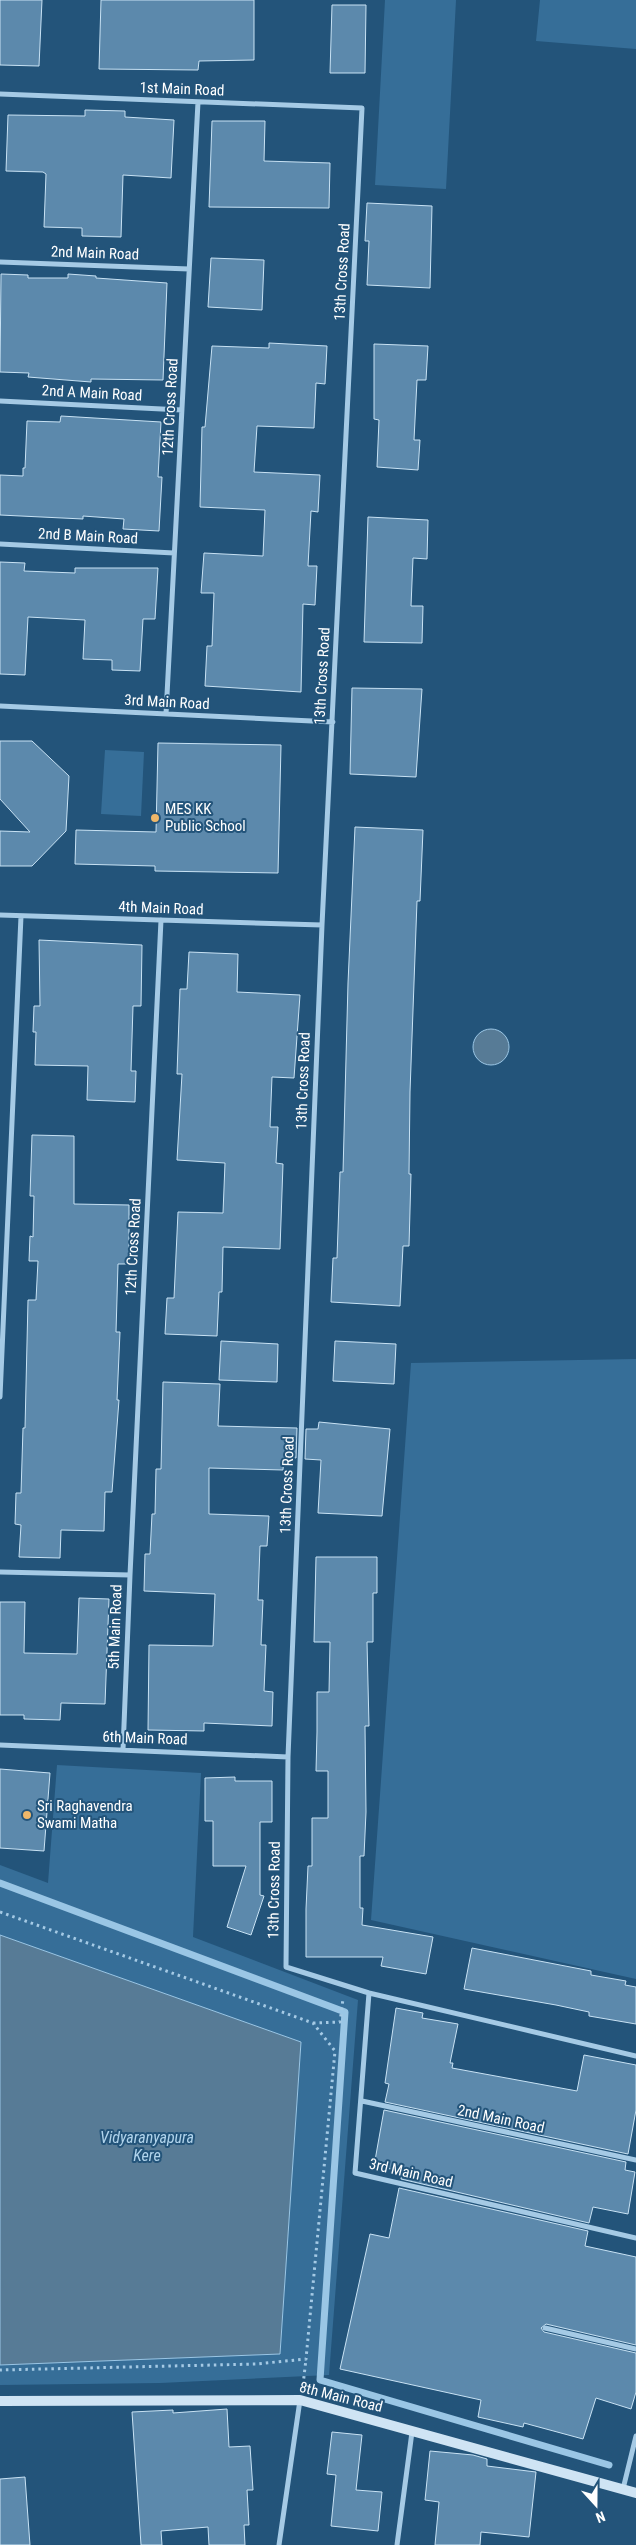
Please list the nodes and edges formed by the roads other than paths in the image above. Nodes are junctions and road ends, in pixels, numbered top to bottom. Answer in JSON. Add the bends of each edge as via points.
{"nodes":[{"id":1,"x":0,"y":94,"type":"edge"},
{"id":2,"x":198,"y":102,"type":"junction"},
{"id":3,"x":362,"y":108,"type":"joint"},
{"id":4,"x":0,"y":262,"type":"edge"},
{"id":5,"x":189,"y":269,"type":"junction"},
{"id":6,"x":0,"y":401,"type":"edge"},
{"id":7,"x":182,"y":410,"type":"junction"},
{"id":8,"x":0,"y":544,"type":"edge"},
{"id":9,"x":174,"y":553,"type":"junction"},
{"id":10,"x":0,"y":706,"type":"edge"},
{"id":11,"x":166,"y":714,"type":"junction"},
{"id":12,"x":333,"y":722,"type":"junction"},
{"id":13,"x":0,"y":915,"type":"edge"},
{"id":14,"x":20,"y":916,"type":"junction"},
{"id":15,"x":161,"y":920,"type":"junction"},
{"id":16,"x":322,"y":925,"type":"junction"},
{"id":17,"x":0,"y":1396,"type":"edge"},
{"id":18,"x":0,"y":1572,"type":"edge"},
{"id":19,"x":130,"y":1574,"type":"junction"},
{"id":20,"x":0,"y":1745,"type":"edge"},
{"id":21,"x":123,"y":1750,"type":"junction"},
{"id":22,"x":288,"y":1757,"type":"junction"},
{"id":23,"x":370,"y":1993,"type":"junction"},
{"id":24,"x":636,"y":2056,"type":"edge"},
{"id":25,"x":362,"y":2102,"type":"junction"},
{"id":26,"x":636,"y":2160,"type":"edge"},
{"id":27,"x":636,"y":2238,"type":"edge"},
{"id":28,"x":545,"y":2328,"type":"dead end"},
{"id":29,"x":636,"y":2350,"type":"edge"},
{"id":30,"x":300,"y":2400,"type":"junction"},
{"id":31,"x":0,"y":2401,"type":"edge"},
{"id":32,"x":412,"y":2431,"type":"junction"},
{"id":33,"x":636,"y":2436,"type":"edge"},
{"id":34,"x":623,"y":2490,"type":"junction"},
{"id":35,"x":636,"y":2493,"type":"edge"},
{"id":36,"x":280,"y":2545,"type":"edge"},
{"id":37,"x":397,"y":2545,"type":"edge"}],
"edges":[{"from":1,"to":2,"type":"street","name":"1st Main Road"},
{"from":2,"to":3,"type":"street","name":"1st Main Road"},
{"from":2,"to":5,"type":"street","name":"12th Cross Road"},
{"from":3,"to":12,"type":"street","name":"13th Cross Road"},
{"from":4,"to":5,"type":"street","name":"2nd Main Road"},
{"from":5,"to":7,"type":"street","name":"12th Cross Road"},
{"from":6,"to":7,"type":"street","name":"2nd A Main Road"},
{"from":7,"to":9,"type":"street","name":"12th Cross Road"},
{"from":8,"to":9,"type":"street","name":"2nd B Main Road"},
{"from":9,"to":11,"type":"street","name":"12th Cross Road"},
{"from":10,"to":11,"type":"street","name":"3rd Main Road"},
{"from":11,"to":12,"type":"street","name":"3rd Main Road"},
{"from":12,"to":16,"type":"street","name":"13th Cross Road"},
{"from":13,"to":14,"type":"street","name":"4th Main Road"},
{"from":14,"to":15,"type":"street","name":"4th Main Road"},
{"from":14,"to":17,"type":"street"},
{"from":15,"to":16,"type":"street","name":"4th Main Road"},
{"from":15,"to":19,"type":"street","name":"12th Cross Road"},
{"from":16,"to":22,"type":"street","name":"13th Cross Road"},
{"from":18,"to":19,"type":"street","name":"5th Main Road"},
{"from":19,"to":21,"type":"street","name":"5th Main Road"},
{"from":20,"to":21,"type":"street","name":"6th Main Road"},
{"from":21,"to":22,"type":"street","name":"6th Main Road"},
{"from":22,"to":23,"type":"street","name":"13th Cross Road","via":[[286,1967]]},
{"from":23,"to":24,"type":"street","name":"13th Cross Road"},
{"from":23,"to":25,"type":"street","name":"3rd Main Road"},
{"from":25,"to":26,"type":"street","name":"2nd Main Road"},
{"from":25,"to":27,"type":"street","name":"3rd Main Road","via":[[355,2173]]},
{"from":28,"to":29,"type":"street"},
{"from":30,"to":31,"type":"street","name":"8th Main Road"},
{"from":30,"to":32,"type":"street","name":"8th Main Road"},
{"from":30,"to":36,"type":"street"},
{"from":32,"to":34,"type":"street","name":"8th Main Road"},
{"from":32,"to":37,"type":"street"},
{"from":33,"to":34,"type":"street"},
{"from":34,"to":35,"type":"street","name":"8th Main Road"}]}
